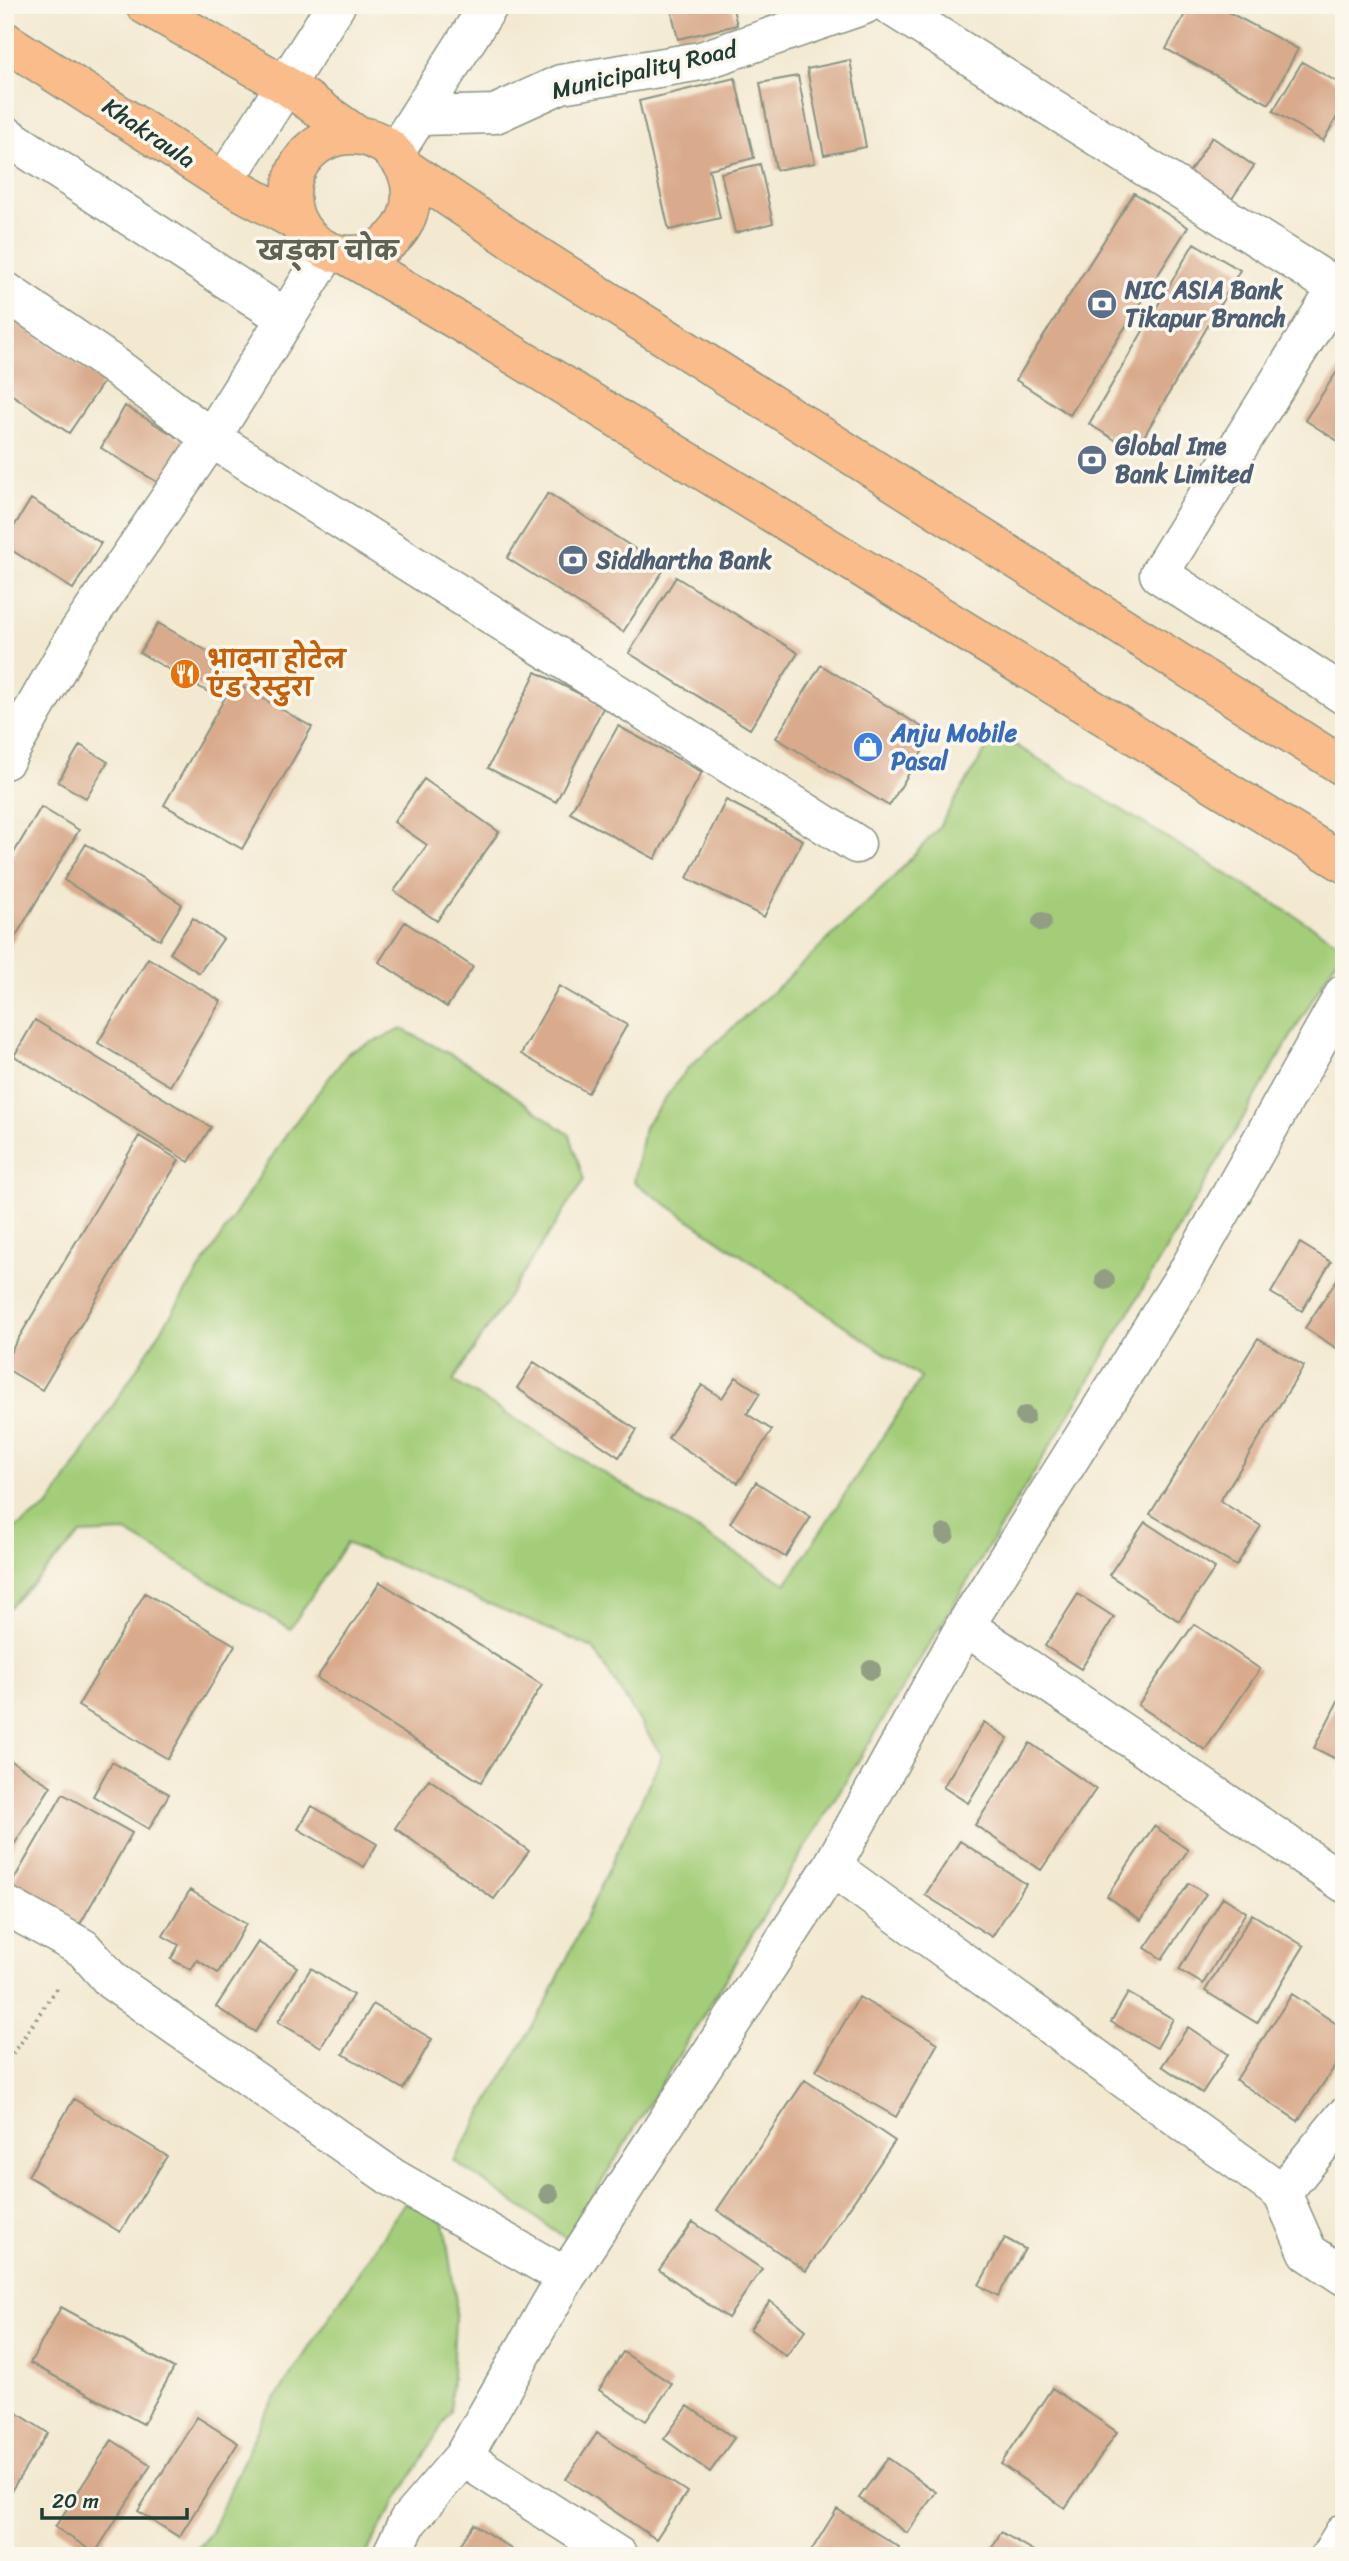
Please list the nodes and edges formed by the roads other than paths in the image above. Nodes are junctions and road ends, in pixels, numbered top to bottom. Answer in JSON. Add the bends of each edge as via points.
{"nodes":[{"id":1,"x":145,"y":5,"type":"edge"},
{"id":2,"x":336,"y":5,"type":"edge"},
{"id":3,"x":489,"y":5,"type":"edge"},
{"id":4,"x":864,"y":5,"type":"edge"},
{"id":5,"x":890,"y":5,"type":"edge"},
{"id":6,"x":5,"y":41,"type":"edge"},
{"id":7,"x":287,"y":86,"type":"junction"},
{"id":8,"x":421,"y":116,"type":"junction"},
{"id":9,"x":355,"y":134,"type":"junction"},
{"id":10,"x":5,"y":135,"type":"edge"},
{"id":11,"x":400,"y":161,"type":"junction"},
{"id":12,"x":224,"y":182,"type":"junction"},
{"id":13,"x":296,"y":221,"type":"junction"},
{"id":14,"x":337,"y":253,"type":"junction"},
{"id":15,"x":1340,"y":283,"type":"edge"},
{"id":16,"x":5,"y":291,"type":"edge"},
{"id":17,"x":286,"y":318,"type":"junction"},
{"id":18,"x":211,"y":438,"type":"junction"},
{"id":19,"x":1344,"y":695,"type":"edge"},
{"id":20,"x":5,"y":760,"type":"edge"},
{"id":21,"x":1344,"y":767,"type":"edge"},
{"id":22,"x":856,"y":844,"type":"dead end"},
{"id":23,"x":1344,"y":863,"type":"edge"},
{"id":24,"x":1344,"y":994,"type":"edge"},
{"id":25,"x":965,"y":1626,"type":"junction"},
{"id":26,"x":832,"y":1867,"type":"junction"},
{"id":27,"x":1344,"y":1883,"type":"edge"},
{"id":28,"x":5,"y":1905,"type":"edge"},
{"id":29,"x":1344,"y":2117,"type":"edge"},
{"id":30,"x":1282,"y":2193,"type":"junction"},
{"id":31,"x":1344,"y":2276,"type":"edge"},
{"id":32,"x":566,"y":2277,"type":"junction"},
{"id":33,"x":463,"y":2457,"type":"junction"},
{"id":34,"x":1344,"y":2533,"type":"edge"},
{"id":35,"x":391,"y":2556,"type":"edge"},
{"id":36,"x":618,"y":2556,"type":"edge"},
{"id":37,"x":1329,"y":2556,"type":"edge"}],
"edges":[{"from":1,"to":7,"type":"main road"},
{"from":2,"to":7,"type":"street"},
{"from":3,"to":8,"type":"street"},
{"from":4,"to":8,"type":"street","name":"Municipality Road","via":[[701,61],[561,85],[495,114]]},
{"from":5,"to":15,"type":"street"},
{"from":6,"to":12,"type":"main road","name":"Khakraula"},
{"from":7,"to":9,"type":"main road"},
{"from":7,"to":12,"type":"street"},
{"from":8,"to":11,"type":"street"},
{"from":9,"to":11,"type":"main road","via":[[385,144]]},
{"from":9,"to":13,"type":"main road","via":[[324,140],[300,161],[290,190]]},
{"from":10,"to":17,"type":"street"},
{"from":11,"to":14,"type":"main road","via":[[411,199],[401,229],[377,250]]},
{"from":11,"to":21,"type":"main road","via":[[520,245]]},
{"from":12,"to":13,"type":"main road","name":"Khakraula"},
{"from":13,"to":14,"type":"main road","name":"Khakraula","via":[[317,246]]},
{"from":14,"to":17,"type":"street"},
{"from":14,"to":23,"type":"main road","name":"Khakraula","via":[[470,328]]},
{"from":15,"to":19,"type":"street","via":[[1159,574]]},
{"from":16,"to":18,"type":"street"},
{"from":17,"to":18,"type":"street"},
{"from":18,"to":20,"type":"street","via":[[74,639]]},
{"from":18,"to":22,"type":"street"},
{"from":24,"to":25,"type":"street","via":[[1189,1269]]},
{"from":25,"to":26,"type":"street"},
{"from":25,"to":27,"type":"street"},
{"from":26,"to":30,"type":"street"},
{"from":26,"to":32,"type":"street"},
{"from":28,"to":32,"type":"street","via":[[83,1948],[112,1982],[393,2178]]},
{"from":29,"to":30,"type":"street"},
{"from":30,"to":31,"type":"street","via":[[1308,2252]]},
{"from":32,"to":33,"type":"street"},
{"from":33,"to":35,"type":"street","via":[[408,2521]]},
{"from":33,"to":36,"type":"street"},
{"from":34,"to":37,"type":"street"}]}
